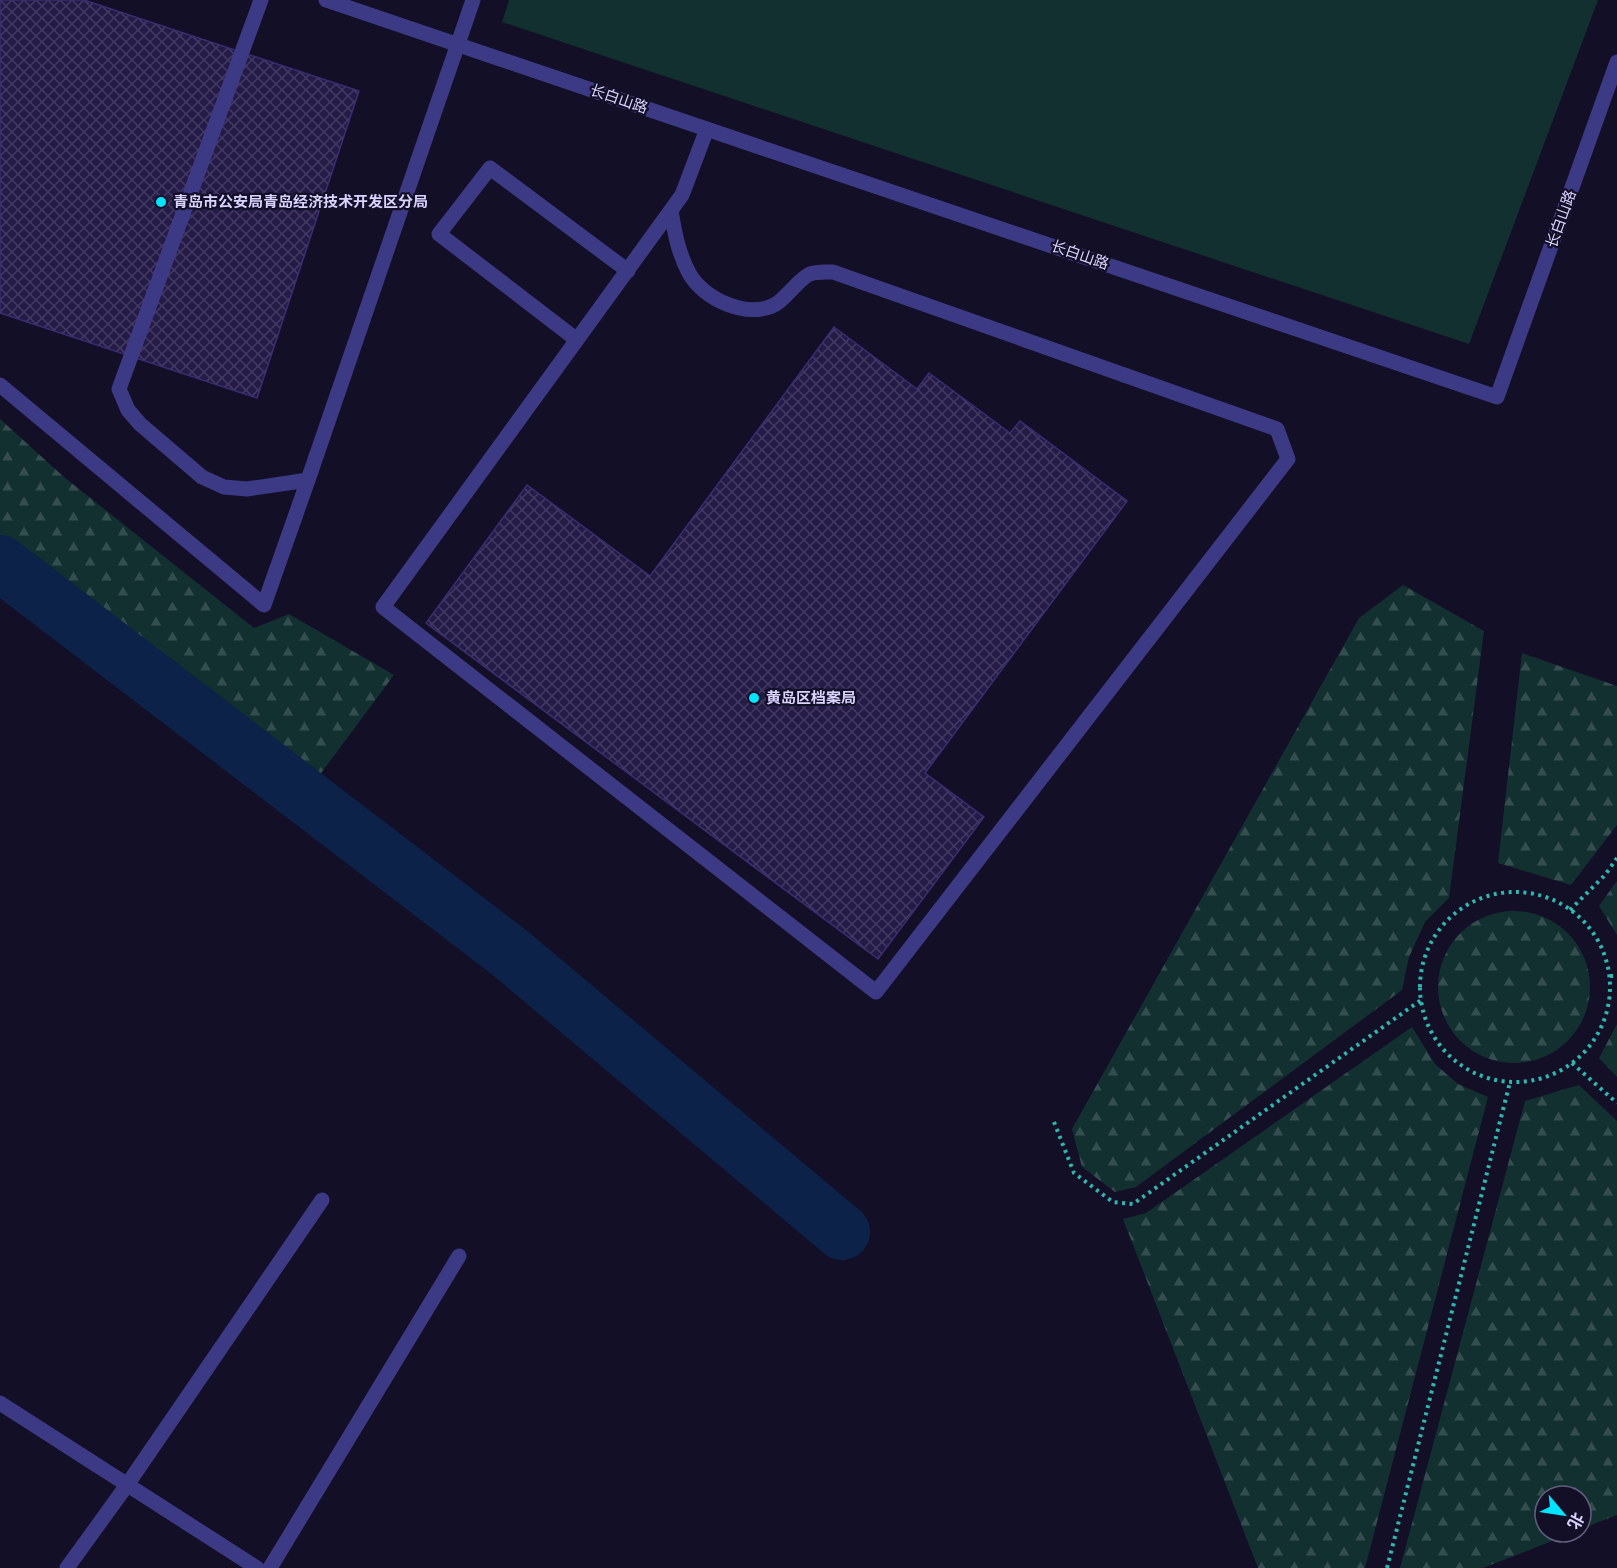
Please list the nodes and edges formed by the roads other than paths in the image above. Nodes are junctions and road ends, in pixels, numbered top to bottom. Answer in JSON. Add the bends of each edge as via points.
{"nodes":[{"id":1,"x":261,"y":0,"type":"edge"},
{"id":2,"x":326,"y":0,"type":"edge"},
{"id":3,"x":472,"y":0,"type":"edge"},
{"id":4,"x":458,"y":45,"type":"junction"},
{"id":5,"x":1617,"y":62,"type":"edge"},
{"id":6,"x":707,"y":129,"type":"junction"},
{"id":7,"x":671,"y":211,"type":"junction"},
{"id":8,"x":628,"y":271,"type":"junction"},
{"id":9,"x":577,"y":340,"type":"junction"},
{"id":10,"x":0,"y":385,"type":"edge"},
{"id":11,"x":308,"y":480,"type":"junction"},
{"id":12,"x":322,"y":1200,"type":"dead end"},
{"id":13,"x":459,"y":1257,"type":"dead end"},
{"id":14,"x":0,"y":1403,"type":"edge"},
{"id":15,"x":127,"y":1485,"type":"junction"},
{"id":16,"x":68,"y":1568,"type":"edge"},
{"id":17,"x":257,"y":1568,"type":"edge"},
{"id":18,"x":270,"y":1568,"type":"edge"}],
"edges":[{"from":1,"to":11,"type":"street","via":[[119,389],[128,410],[140,424],[202,477],[224,487],[247,489]]},
{"from":2,"to":4,"type":"street","name":"长白山路"},
{"from":3,"to":4,"type":"street"},
{"from":4,"to":6,"type":"street","name":"长白山路"},
{"from":4,"to":11,"type":"street"},
{"from":5,"to":6,"type":"street","name":"长白山路","via":[[1497,397]]},
{"from":6,"to":7,"type":"street","via":[[682,195]]},
{"from":7,"to":8,"type":"street"},
{"from":7,"to":9,"type":"street","via":[[677,247],[690,275],[709,296],[736,308],[757,310],[776,304],[810,274],[834,272],[1277,429],[1288,459],[876,992],[383,607]]},
{"from":8,"to":9,"type":"street"},
{"from":8,"to":9,"type":"street","via":[[490,168],[439,234]]},
{"from":10,"to":11,"type":"street","via":[[264,605]]},
{"from":12,"to":15,"type":"street"},
{"from":13,"to":18,"type":"street"},
{"from":14,"to":15,"type":"street"},
{"from":15,"to":16,"type":"street"},
{"from":15,"to":17,"type":"street"}]}
